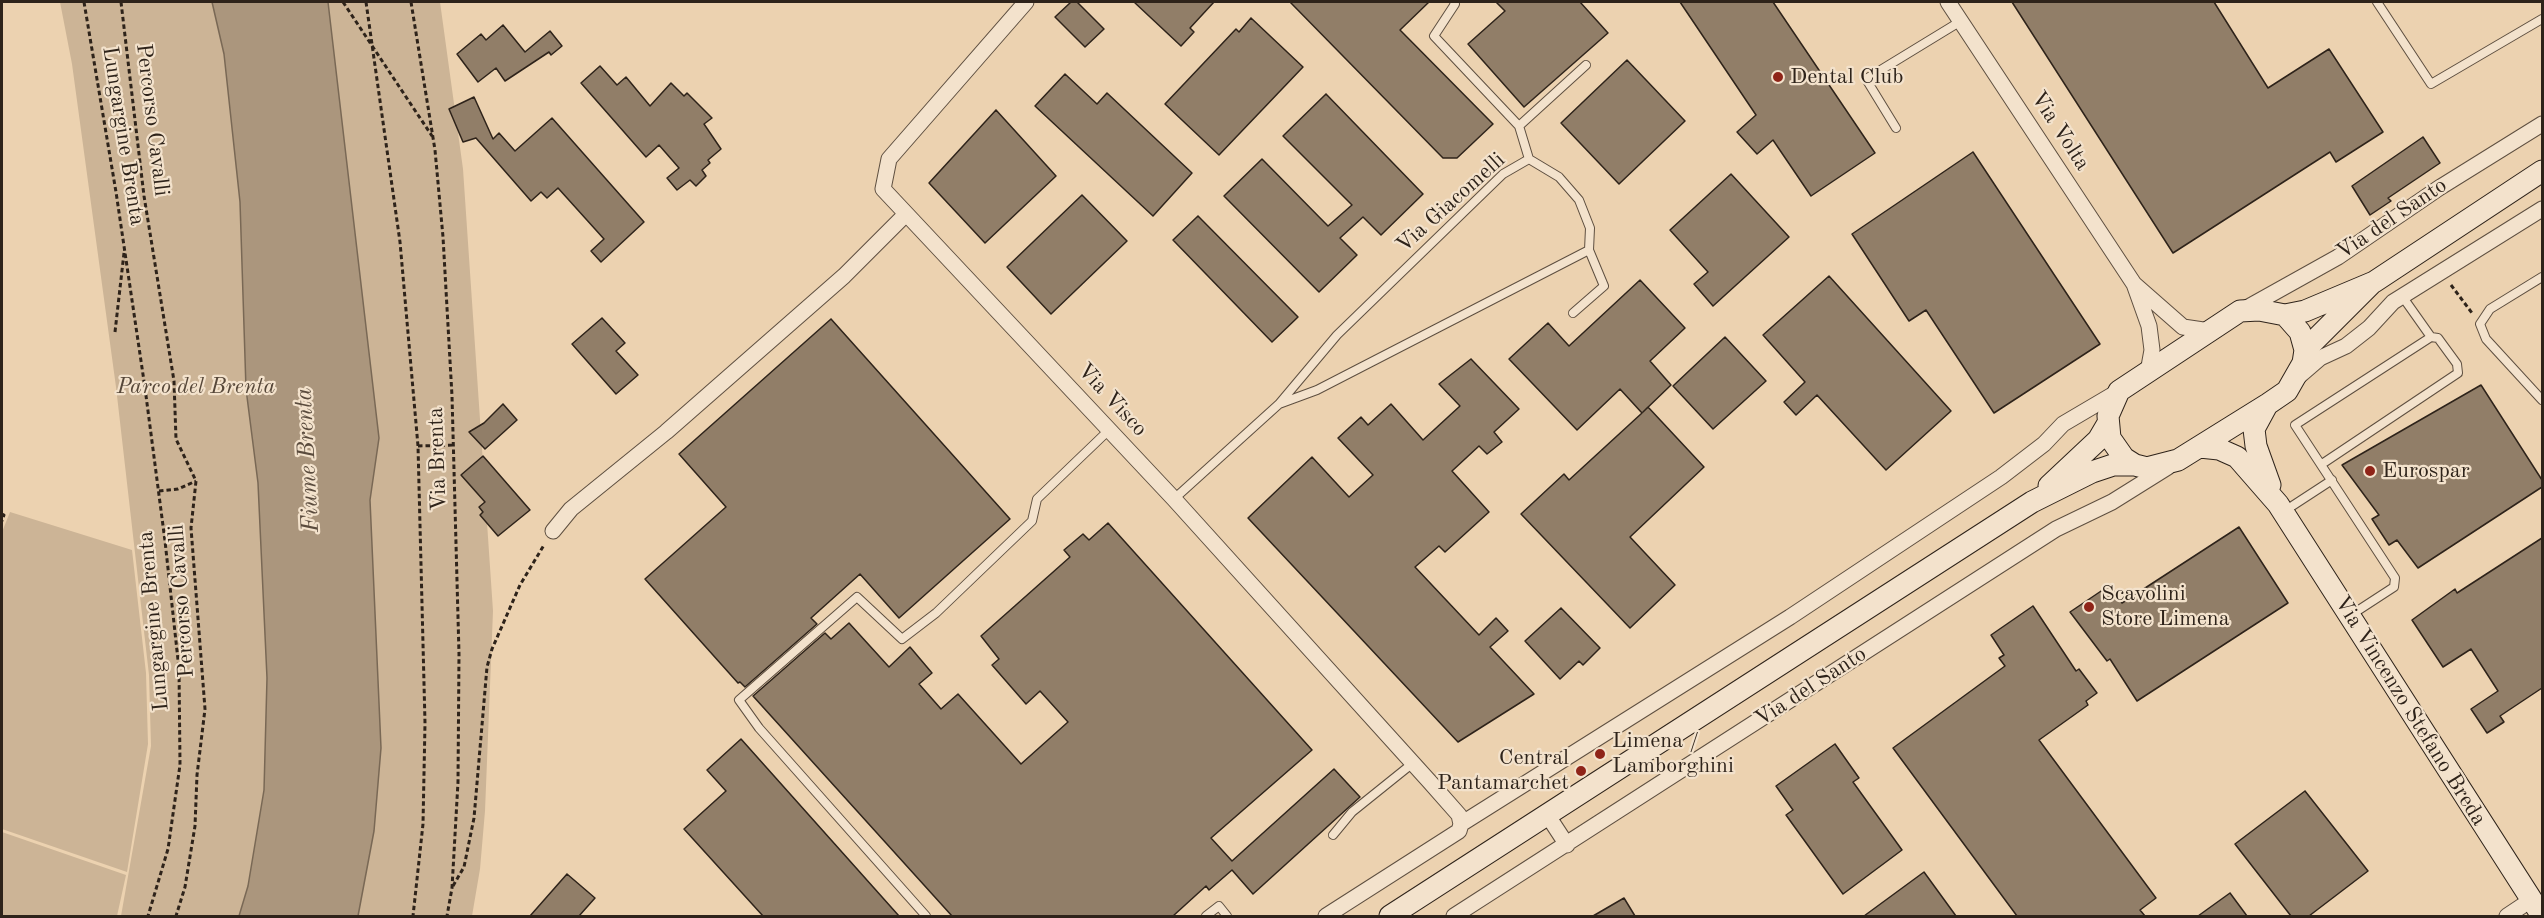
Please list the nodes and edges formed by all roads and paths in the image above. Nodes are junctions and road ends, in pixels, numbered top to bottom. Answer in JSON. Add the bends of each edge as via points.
{"nodes":[{"id":1,"x":84,"y":2,"type":"edge"},
{"id":2,"x":121,"y":2,"type":"edge"},
{"id":3,"x":343,"y":2,"type":"edge"},
{"id":4,"x":366,"y":2,"type":"edge"},
{"id":5,"x":411,"y":2,"type":"edge"},
{"id":6,"x":1026,"y":2,"type":"edge"},
{"id":7,"x":1454,"y":2,"type":"edge"},
{"id":8,"x":1948,"y":2,"type":"edge"},
{"id":9,"x":2376,"y":2,"type":"edge"},
{"id":10,"x":2542,"y":19,"type":"edge"},
{"id":11,"x":1961,"y":21,"type":"junction"},
{"id":12,"x":373,"y":47,"type":"junction"},
{"id":13,"x":1586,"y":65,"type":"dead end"},
{"id":14,"x":2542,"y":124,"type":"edge"},
{"id":15,"x":1519,"y":126,"type":"junction"},
{"id":16,"x":1896,"y":128,"type":"dead end"},
{"id":17,"x":433,"y":138,"type":"junction"},
{"id":18,"x":1529,"y":159,"type":"junction"},
{"id":19,"x":2542,"y":171,"type":"edge"},
{"id":20,"x":2542,"y":209,"type":"edge"},
{"id":21,"x":906,"y":214,"type":"junction"},
{"id":22,"x":125,"y":249,"type":"junction"},
{"id":23,"x":1590,"y":250,"type":"junction"},
{"id":24,"x":2443,"y":271,"type":"junction"},
{"id":25,"x":2542,"y":277,"type":"edge"},
{"id":26,"x":2374,"y":282,"type":"junction"},
{"id":27,"x":2134,"y":284,"type":"junction"},
{"id":28,"x":2402,"y":296,"type":"junction"},
{"id":29,"x":2240,"y":311,"type":"junction"},
{"id":30,"x":1573,"y":313,"type":"dead end"},
{"id":31,"x":2285,"y":315,"type":"junction"},
{"id":32,"x":2480,"y":324,"type":"junction"},
{"id":33,"x":2210,"y":331,"type":"junction"},
{"id":34,"x":115,"y":332,"type":"dead end"},
{"id":35,"x":2431,"y":337,"type":"junction"},
{"id":36,"x":2305,"y":350,"type":"junction"},
{"id":37,"x":2148,"y":372,"type":"junction"},
{"id":38,"x":2296,"y":379,"type":"junction"},
{"id":39,"x":2119,"y":391,"type":"junction"},
{"id":40,"x":2542,"y":399,"type":"edge"},
{"id":41,"x":1279,"y":404,"type":"junction"},
{"id":42,"x":2268,"y":404,"type":"junction"},
{"id":43,"x":2108,"y":423,"type":"junction"},
{"id":44,"x":1109,"y":430,"type":"junction"},
{"id":45,"x":453,"y":445,"type":"junction"},
{"id":46,"x":418,"y":446,"type":"junction"},
{"id":47,"x":2200,"y":447,"type":"junction"},
{"id":48,"x":2178,"y":460,"type":"junction"},
{"id":49,"x":2322,"y":464,"type":"junction"},
{"id":50,"x":2135,"y":465,"type":"junction"},
{"id":51,"x":2332,"y":480,"type":"junction"},
{"id":52,"x":196,"y":481,"type":"junction"},
{"id":53,"x":159,"y":491,"type":"junction"},
{"id":54,"x":1174,"y":499,"type":"junction"},
{"id":55,"x":2032,"y":502,"type":"junction"},
{"id":56,"x":2281,"y":508,"type":"junction"},
{"id":57,"x":2,"y":514,"type":"edge"},
{"id":58,"x":2,"y":521,"type":"edge"},
{"id":59,"x":553,"y":531,"type":"joint"},
{"id":60,"x":2350,"y":616,"type":"junction"},
{"id":61,"x":1413,"y":763,"type":"junction"},
{"id":62,"x":1548,"y":816,"type":"junction"},
{"id":63,"x":1461,"y":824,"type":"junction"},
{"id":64,"x":1333,"y":835,"type":"dead end"},
{"id":65,"x":1567,"y":845,"type":"junction"},
{"id":66,"x":452,"y":888,"type":"junction"},
{"id":67,"x":2536,"y":908,"type":"edge"},
{"id":68,"x":148,"y":916,"type":"edge"},
{"id":69,"x":176,"y":916,"type":"edge"},
{"id":70,"x":413,"y":916,"type":"edge"},
{"id":71,"x":447,"y":916,"type":"edge"},
{"id":72,"x":926,"y":916,"type":"edge"},
{"id":73,"x":1206,"y":916,"type":"edge"},
{"id":74,"x":1227,"y":916,"type":"edge"},
{"id":75,"x":1326,"y":916,"type":"edge"},
{"id":76,"x":1390,"y":916,"type":"edge"},
{"id":77,"x":1454,"y":916,"type":"edge"},
{"id":78,"x":2507,"y":916,"type":"edge"}],
"edges":[{"from":1,"to":22,"type":"path","name":"Lungargine Brenta"},
{"from":2,"to":52,"type":"path","name":"Percorso Cavalli","via":[[144,196],[174,381],[176,439]]},
{"from":3,"to":12,"type":"path"},
{"from":4,"to":12,"type":"path"},
{"from":5,"to":17,"type":"path","name":"Via Brenta"},
{"from":6,"to":21,"type":"street","name":"Via Visco","via":[[890,159],[883,189]]},
{"from":7,"to":15,"type":"lane","via":[[1434,36]]},
{"from":8,"to":11,"type":"street","name":"Via Volta"},
{"from":9,"to":10,"type":"lane","via":[[2431,84]]},
{"from":11,"to":16,"type":"lane","via":[[1866,79]]},
{"from":11,"to":27,"type":"street","name":"Via Volta"},
{"from":12,"to":17,"type":"path"},
{"from":12,"to":46,"type":"path","via":[[400,242]]},
{"from":13,"to":15,"type":"lane"},
{"from":14,"to":29,"type":"street","name":"Via del Santo","via":[[2338,257]]},
{"from":15,"to":18,"type":"lane"},
{"from":17,"to":45,"type":"path","name":"Via Brenta","via":[[443,237]]},
{"from":18,"to":23,"type":"lane","name":"Via Giacomelli","via":[[1559,177],[1579,200],[1590,228]]},
{"from":18,"to":41,"type":"lane","name":"Via Giacomelli","via":[[1503,174],[1337,335]]},
{"from":19,"to":26,"type":"street"},
{"from":20,"to":24,"type":"street","name":"Via del Santo"},
{"from":21,"to":44,"type":"street","name":"Via Visco"},
{"from":21,"to":59,"type":"street","via":[[844,276],[666,432],[571,509]]},
{"from":22,"to":34,"type":"path"},
{"from":22,"to":53,"type":"path","name":"Lungargine Brenta"},
{"from":23,"to":30,"type":"lane","via":[[1604,286]]},
{"from":23,"to":41,"type":"lane","name":"Via Giacomelli","via":[[1317,390]]},
{"from":24,"to":28,"type":"street","name":"Via del Santo"},
{"from":24,"to":32,"type":"path"},
{"from":25,"to":32,"type":"lane","via":[[2490,309]]},
{"from":26,"to":31,"type":"street","name":"Via del Santo","via":[[2305,311]]},
{"from":26,"to":36,"type":"street","name":"Via del Santo"},
{"from":27,"to":33,"type":"street","via":[[2183,327]]},
{"from":27,"to":37,"type":"street","via":[[2149,326],[2152,350]]},
{"from":28,"to":35,"type":"lane"},
{"from":28,"to":38,"type":"street","name":"Via del Santo","via":[[2354,340],[2320,358]]},
{"from":29,"to":31,"type":"street","name":"Via del Santo","via":[[2259,309]]},
{"from":29,"to":33,"type":"street","name":"Via del Santo"},
{"from":31,"to":36,"type":"street","via":[[2300,332]]},
{"from":32,"to":40,"type":"lane","via":[[2486,339]]},
{"from":33,"to":37,"type":"street","name":"Via del Santo"},
{"from":35,"to":49,"type":"lane","via":[[2295,425]]},
{"from":35,"to":49,"type":"lane","via":[[2438,338],[2457,364],[2458,373]]},
{"from":36,"to":38,"type":"street","name":"Via del Santo"},
{"from":37,"to":39,"type":"street","name":"Via del Santo"},
{"from":38,"to":42,"type":"street","name":"Via del Santo"},
{"from":39,"to":43,"type":"street","via":[[2111,404]]},
{"from":39,"to":63,"type":"street","via":[[2063,424],[2001,477],[1790,617]]},
{"from":41,"to":54,"type":"lane","name":"Via Giacomelli"},
{"from":42,"to":47,"type":"street","name":"Via del Santo"},
{"from":42,"to":56,"type":"street","name":"Via Vincenzo Stefano Breda","via":[[2254,429],[2256,446]]},
{"from":43,"to":50,"type":"street","via":[[2110,438],[2124,458]]},
{"from":43,"to":55,"type":"street","via":[[2098,440]]},
{"from":44,"to":54,"type":"street","name":"Via Visco"},
{"from":44,"to":72,"type":"lane","via":[[1037,499],[1032,522],[936,613],[902,639],[857,597],[739,700],[759,728]]},
{"from":45,"to":46,"type":"path"},
{"from":45,"to":66,"type":"path","name":"Via Brenta","via":[[459,665]]},
{"from":46,"to":70,"type":"path","via":[[425,723],[423,824]]},
{"from":47,"to":48,"type":"street","name":"Via del Santo"},
{"from":47,"to":56,"type":"street","name":"Via Vincenzo Stefano Breda","via":[[2219,449],[2237,457]]},
{"from":48,"to":50,"type":"street","name":"Via del Santo","via":[[2157,467]]},
{"from":48,"to":65,"type":"street","name":"Via del Santo","via":[[2087,515],[2056,529]]},
{"from":49,"to":51,"type":"lane"},
{"from":50,"to":55,"type":"street","name":"Via del Santo","via":[[2113,465],[2092,472]]},
{"from":51,"to":56,"type":"lane"},
{"from":51,"to":60,"type":"lane","via":[[2395,578],[2394,587]]},
{"from":52,"to":53,"type":"path","via":[[178,489]]},
{"from":52,"to":69,"type":"path","name":"Percorso Cavalli","via":[[191,528],[205,709],[195,826]]},
{"from":53,"to":68,"type":"path","name":"Lungargine Brenta","via":[[179,669],[180,765],[168,849]]},
{"from":54,"to":61,"type":"street","name":"Via Visco"},
{"from":55,"to":62,"type":"street"},
{"from":56,"to":60,"type":"street","name":"Via Vincenzo Stefano Breda"},
{"from":57,"to":58,"type":"path"},
{"from":59,"to":66,"type":"path","via":[[520,585],[487,667],[474,818],[464,867]]},
{"from":60,"to":67,"type":"street","name":"Via Vincenzo Stefano Breda"},
{"from":61,"to":63,"type":"street","name":"Via Visco","via":[[1459,815]]},
{"from":61,"to":64,"type":"lane","via":[[1352,812]]},
{"from":62,"to":65,"type":"street"},
{"from":62,"to":76,"type":"street"},
{"from":63,"to":75,"type":"street","via":[[1459,831]]},
{"from":65,"to":77,"type":"street","name":"Via del Santo"},
{"from":66,"to":71,"type":"path","name":"Via Brenta"},
{"from":67,"to":78,"type":"street"},
{"from":73,"to":74,"type":"lane","via":[[1219,906]]}]}
